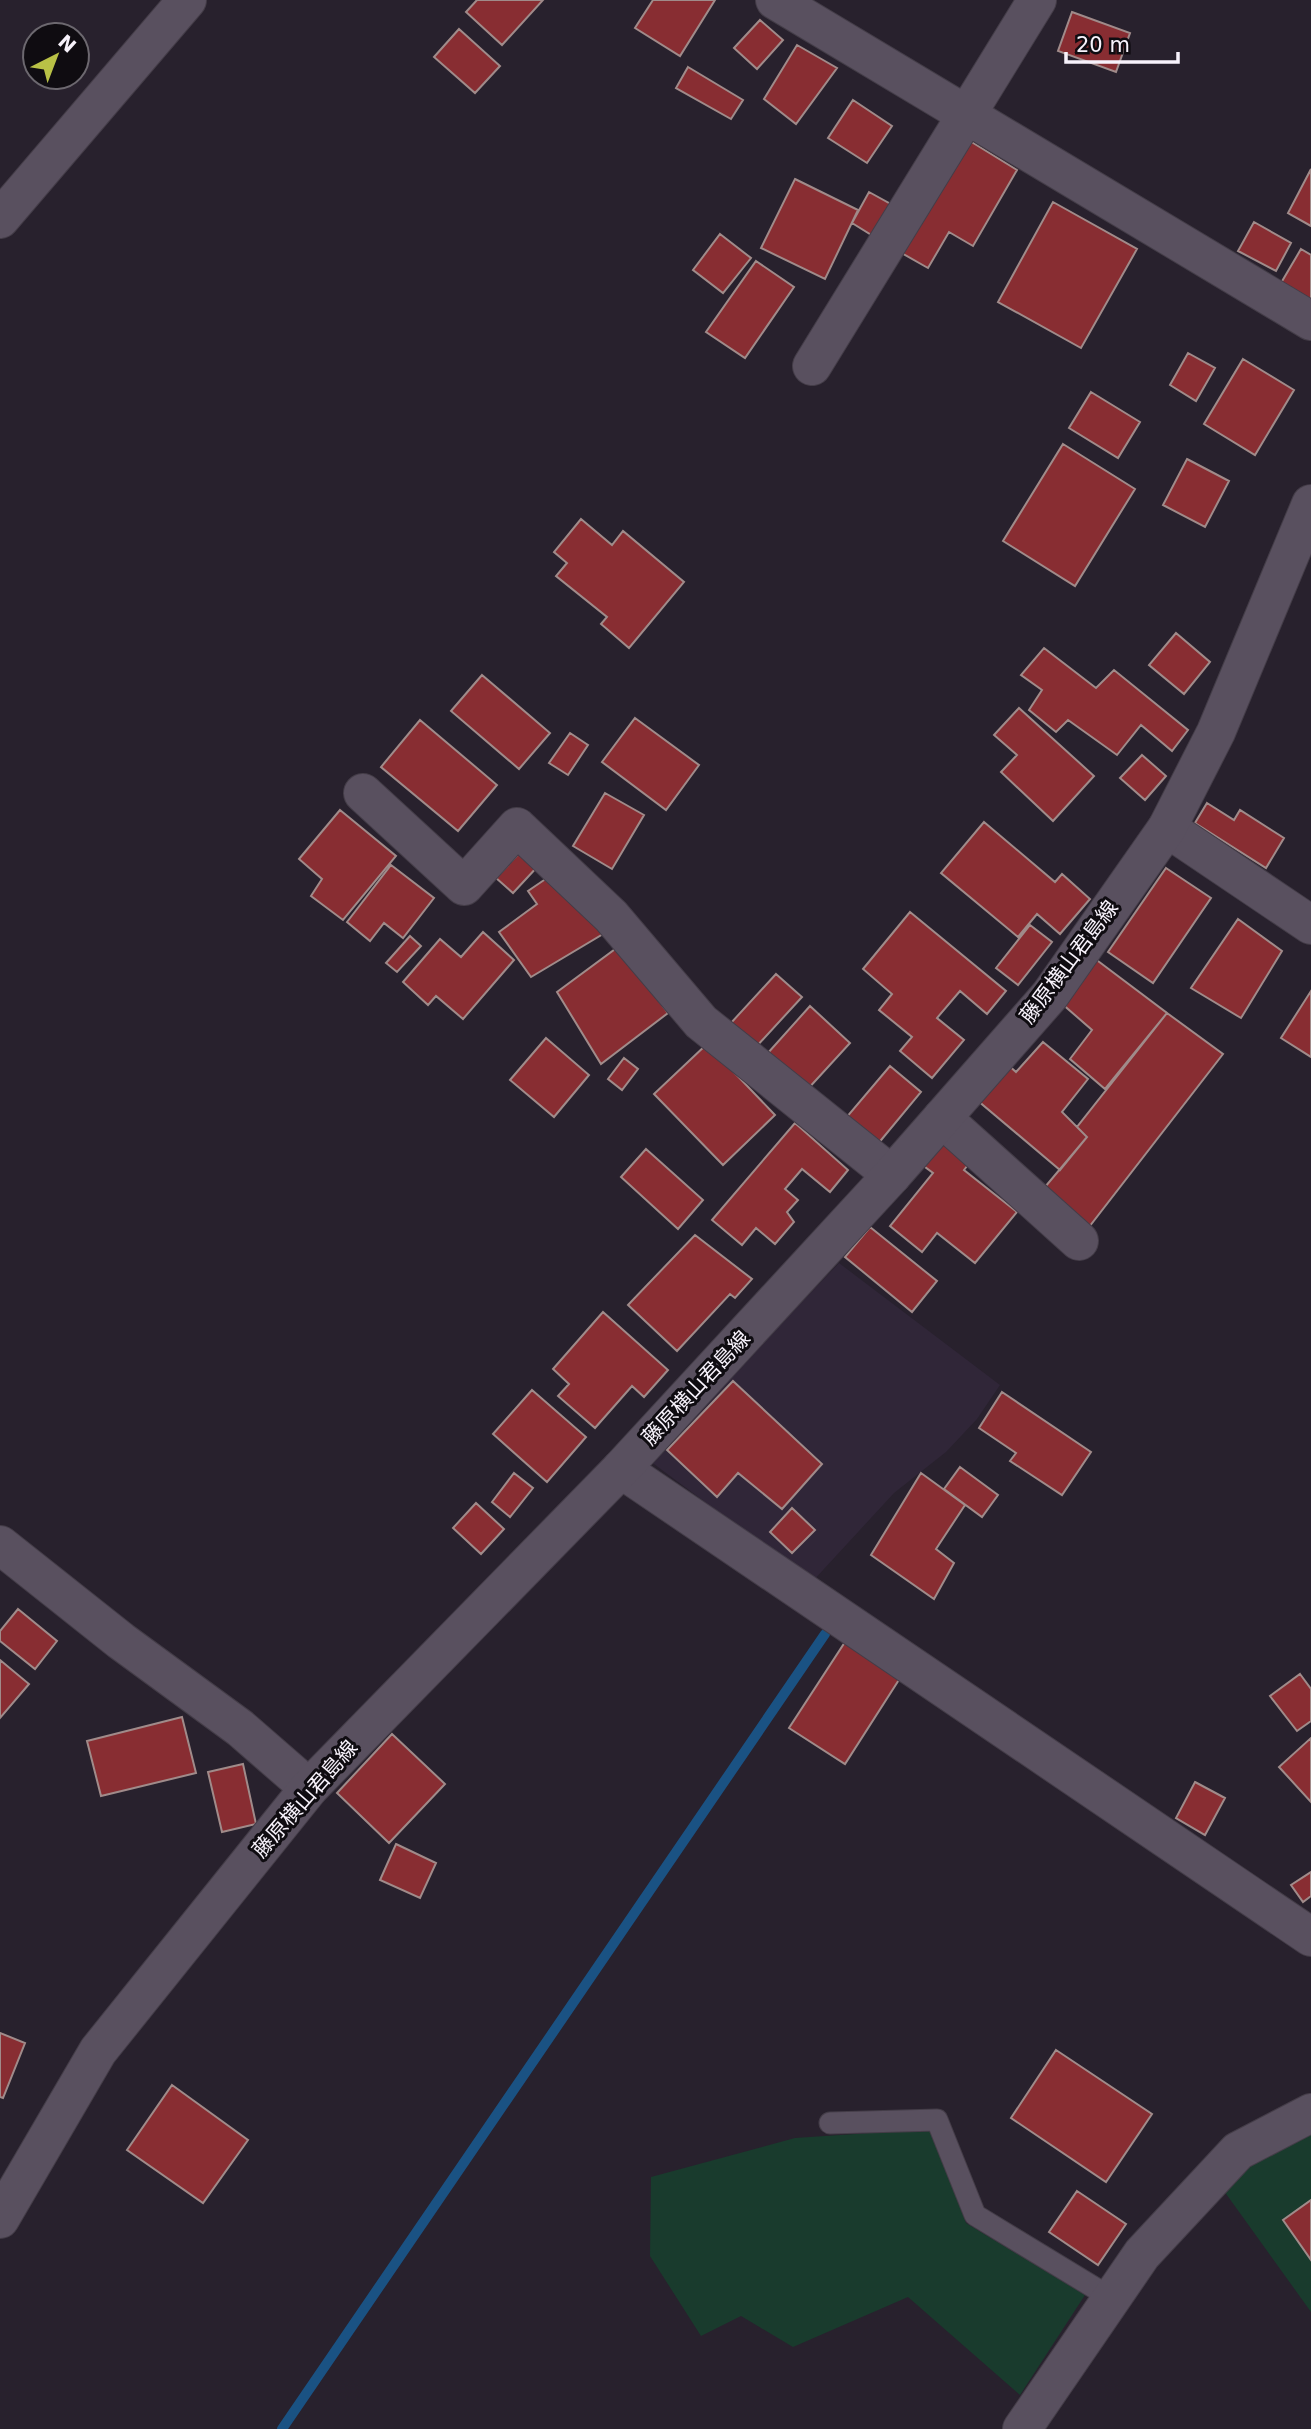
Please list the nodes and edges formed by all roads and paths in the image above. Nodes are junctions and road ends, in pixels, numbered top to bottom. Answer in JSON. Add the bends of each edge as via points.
{"nodes":[{"id":1,"x":187,"y":0,"type":"edge"},
{"id":2,"x":1037,"y":0,"type":"edge"},
{"id":3,"x":791,"y":4,"type":"edge"},
{"id":4,"x":967,"y":113,"type":"junction"},
{"id":5,"x":0,"y":219,"type":"edge"},
{"id":6,"x":1311,"y":321,"type":"edge"},
{"id":7,"x":812,"y":366,"type":"dead end"},
{"id":8,"x":1311,"y":504,"type":"edge"},
{"id":9,"x":363,"y":793,"type":"dead end"},
{"id":10,"x":1167,"y":828,"type":"junction"},
{"id":11,"x":1311,"y":925,"type":"edge"},
{"id":12,"x":942,"y":1118,"type":"junction"},
{"id":13,"x":892,"y":1175,"type":"junction"},
{"id":14,"x":1079,"y":1241,"type":"dead end"},
{"id":15,"x":621,"y":1469,"type":"junction"},
{"id":16,"x":0,"y":1545,"type":"edge"},
{"id":17,"x":309,"y":1788,"type":"junction"},
{"id":18,"x":1311,"y":1937,"type":"edge"},
{"id":19,"x":1311,"y":2113,"type":"edge"},
{"id":20,"x":830,"y":2123,"type":"dead end"},
{"id":21,"x":0,"y":2219,"type":"edge"},
{"id":22,"x":1113,"y":2299,"type":"junction"},
{"id":23,"x":1022,"y":2429,"type":"edge"}],
"edges":[{"from":1,"to":5,"type":"street"},
{"from":2,"to":4,"type":"street"},
{"from":3,"to":4,"type":"street"},
{"from":4,"to":6,"type":"street"},
{"from":4,"to":7,"type":"street"},
{"from":8,"to":10,"type":"street","name":"藤原横山君島線","via":[[1221,722]]},
{"from":9,"to":13,"type":"street","via":[[464,886],[517,827],[611,916],[701,1022]]},
{"from":10,"to":11,"type":"street"},
{"from":10,"to":12,"type":"street","name":"藤原横山君島線","via":[[1050,995]]},
{"from":12,"to":13,"type":"street","name":"藤原横山君島線"},
{"from":12,"to":14,"type":"street"},
{"from":13,"to":15,"type":"street","name":"藤原横山君島線"},
{"from":15,"to":17,"type":"street","name":"藤原横山君島線"},
{"from":15,"to":18,"type":"street"},
{"from":16,"to":17,"type":"street","via":[[240,1728]]},
{"from":17,"to":21,"type":"street","name":"藤原横山君島線","via":[[98,2051]]},
{"from":19,"to":22,"type":"street","via":[[1238,2151],[1142,2254]]},
{"from":20,"to":22,"type":"lane","via":[[937,2120],[975,2215]]},
{"from":22,"to":23,"type":"street"}]}
